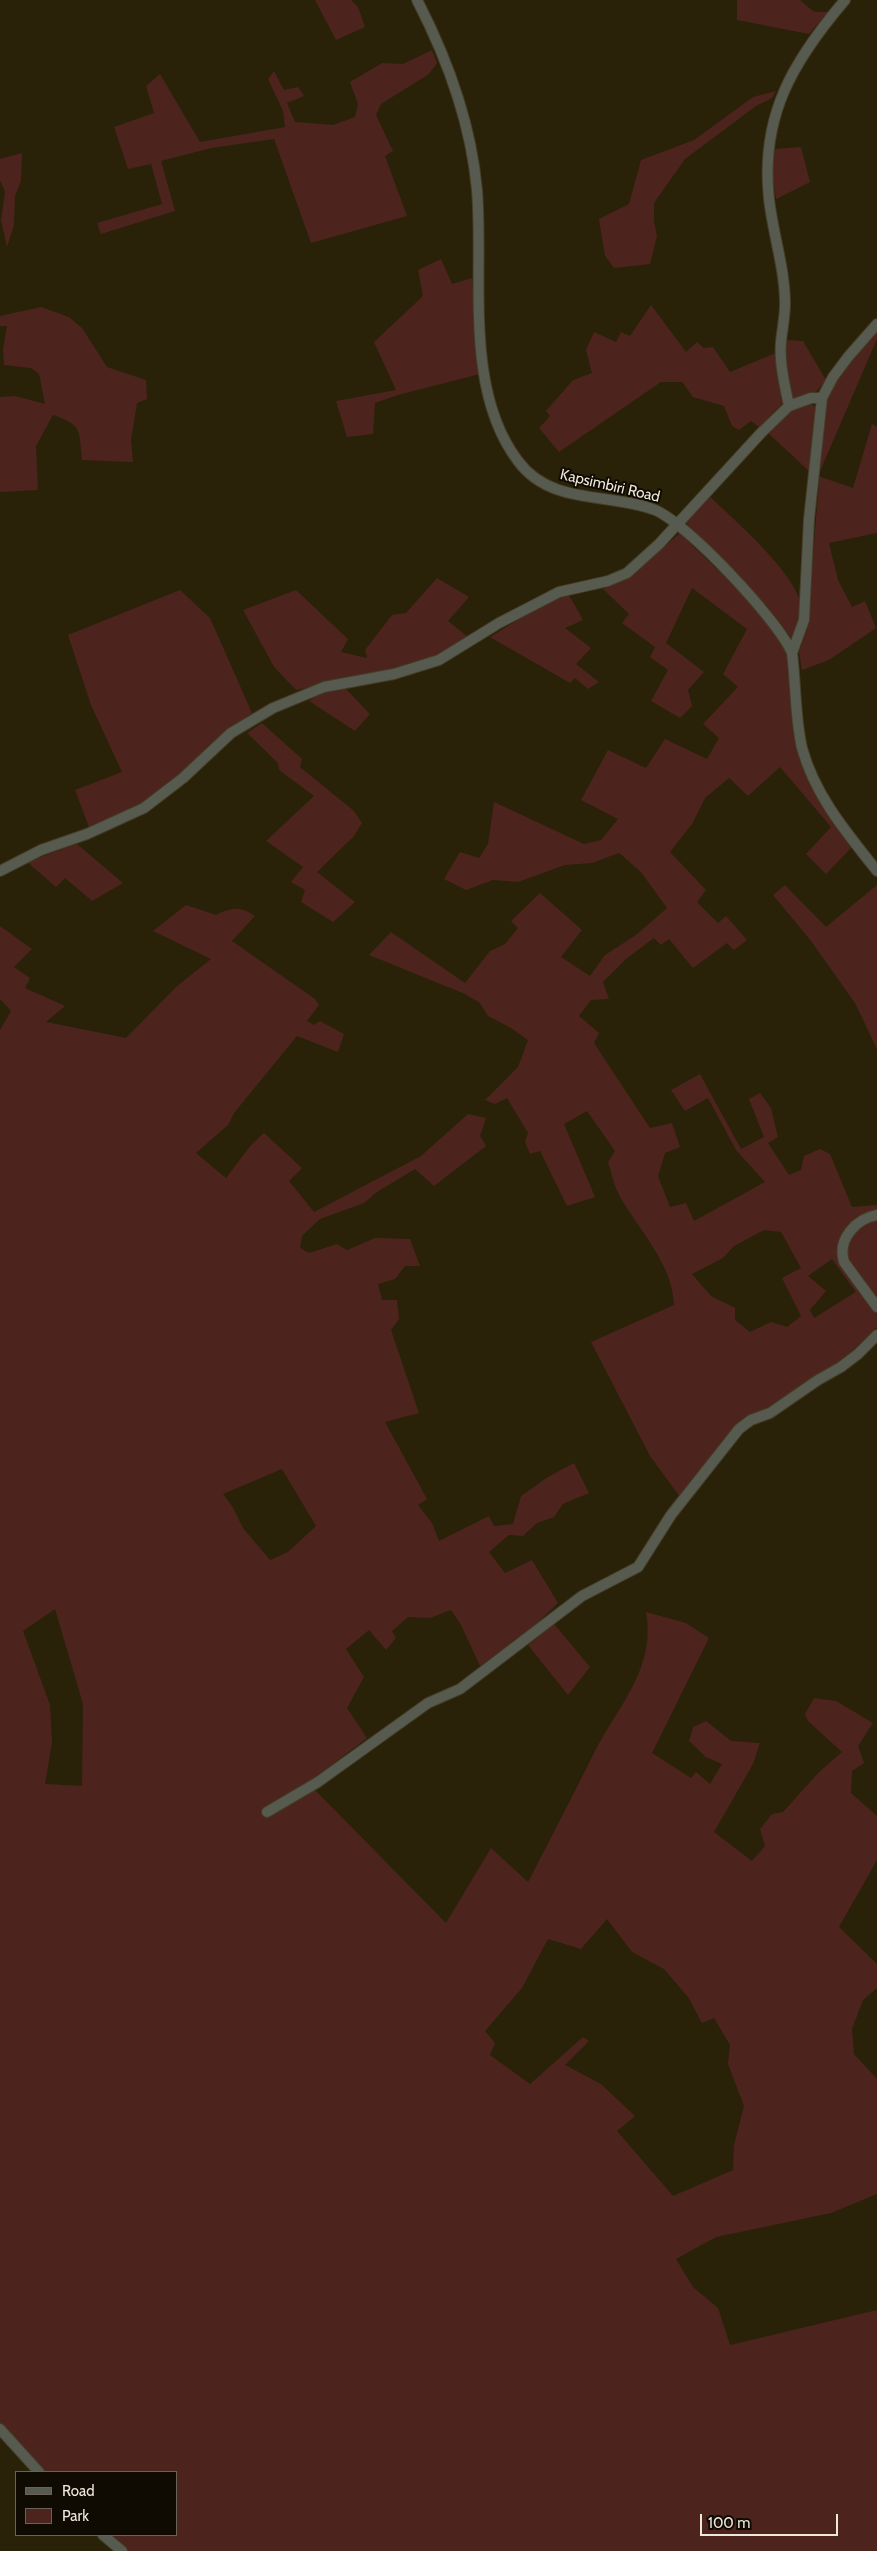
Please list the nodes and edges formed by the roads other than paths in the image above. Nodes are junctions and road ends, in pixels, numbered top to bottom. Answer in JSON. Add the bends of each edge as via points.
{"nodes":[{"id":1,"x":417,"y":0,"type":"edge"},
{"id":2,"x":845,"y":0,"type":"edge"},
{"id":3,"x":877,"y":324,"type":"edge"},
{"id":4,"x":822,"y":398,"type":"junction"},
{"id":5,"x":789,"y":406,"type":"junction"},
{"id":6,"x":678,"y":524,"type":"junction"},
{"id":7,"x":792,"y":653,"type":"junction"},
{"id":8,"x":0,"y":871,"type":"edge"},
{"id":9,"x":877,"y":871,"type":"edge"},
{"id":10,"x":877,"y":1214,"type":"edge"},
{"id":11,"x":877,"y":1307,"type":"edge"},
{"id":12,"x":877,"y":1335,"type":"edge"},
{"id":13,"x":267,"y":1812,"type":"dead end"},
{"id":14,"x":0,"y":2429,"type":"edge"},
{"id":15,"x":37,"y":2471,"type":"edge"},
{"id":16,"x":104,"y":2536,"type":"edge"},
{"id":17,"x":122,"y":2551,"type":"edge"}],
"edges":[{"from":1,"to":6,"type":"street","name":"Kapsimbiri Road","via":[[457,94],[468,135],[477,189],[484,362],[489,397],[502,437],[528,474],[547,486],[565,493],[640,505],[656,510]]},
{"from":2,"to":5,"type":"street","via":[[820,30],[792,73],[776,107],[767,167],[785,304],[780,344]]},
{"from":3,"to":4,"type":"street","via":[[838,370]]},
{"from":4,"to":5,"type":"street","via":[[811,398]]},
{"from":4,"to":7,"type":"street","via":[[809,519],[804,620]]},
{"from":5,"to":6,"type":"street"},
{"from":6,"to":7,"type":"street","name":"Kapsimbiri Road","via":[[768,616]]},
{"from":6,"to":8,"type":"street","via":[[626,573],[608,581],[559,592],[499,623],[439,660],[394,674],[324,687],[273,708],[231,733],[184,778],[144,808]]},
{"from":7,"to":9,"type":"street","name":"Kapsimbiri Road","via":[[802,748],[813,779],[843,830]]},
{"from":10,"to":11,"type":"street","via":[[866,1217],[851,1229],[842,1253],[844,1262]]},
{"from":12,"to":13,"type":"street","via":[[841,1367],[739,1429],[671,1515],[638,1567],[582,1596],[460,1689],[428,1703],[318,1782]]},
{"from":14,"to":15,"type":"street"},
{"from":16,"to":17,"type":"street"}]}
